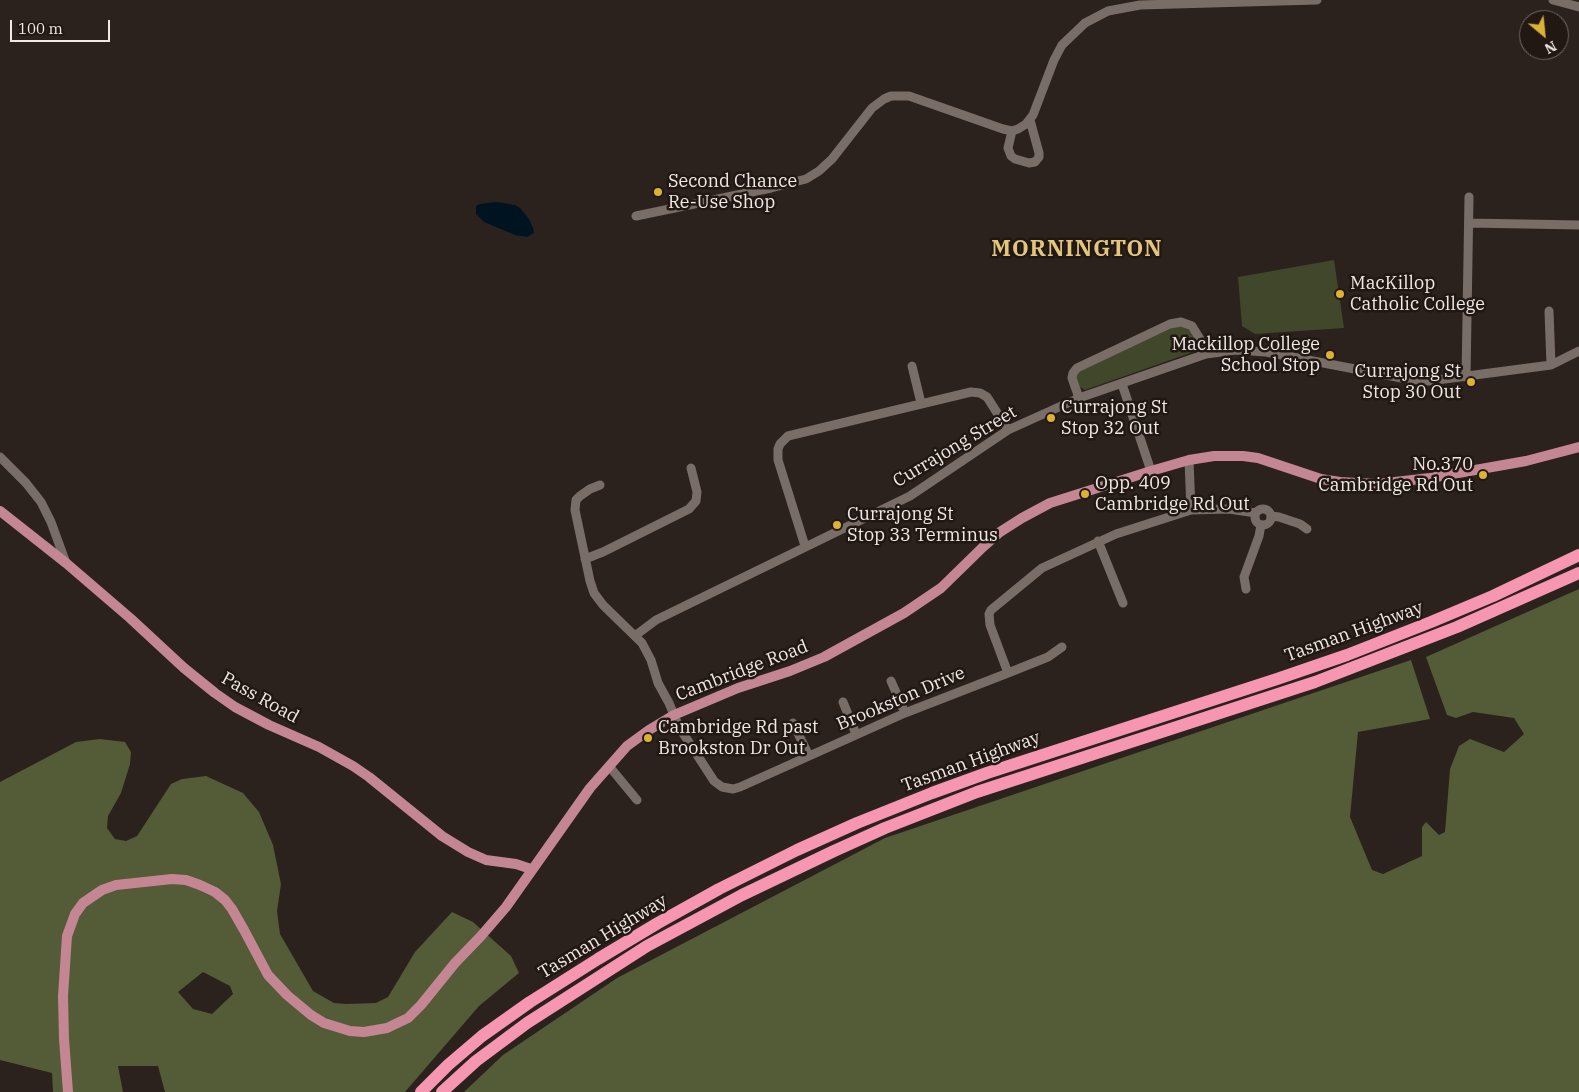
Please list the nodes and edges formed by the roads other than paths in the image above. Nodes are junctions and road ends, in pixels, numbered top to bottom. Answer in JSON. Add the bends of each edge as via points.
{"nodes":[{"id":1,"x":1318,"y":0,"type":"edge"},
{"id":2,"x":1553,"y":0,"type":"edge"},
{"id":3,"x":1212,"y":2,"type":"edge"},
{"id":4,"x":1579,"y":7,"type":"edge"},
{"id":5,"x":1030,"y":120,"type":"junction"},
{"id":6,"x":1012,"y":131,"type":"junction"},
{"id":7,"x":1469,"y":196,"type":"dead end"},
{"id":8,"x":636,"y":216,"type":"dead end"},
{"id":9,"x":1469,"y":223,"type":"junction"},
{"id":10,"x":1579,"y":225,"type":"edge"},
{"id":11,"x":1549,"y":311,"type":"dead end"},
{"id":12,"x":1579,"y":351,"type":"edge"},
{"id":13,"x":1206,"y":354,"type":"junction"},
{"id":14,"x":912,"y":366,"type":"dead end"},
{"id":15,"x":1550,"y":366,"type":"junction"},
{"id":16,"x":1466,"y":377,"type":"junction"},
{"id":17,"x":1122,"y":384,"type":"junction"},
{"id":18,"x":1079,"y":398,"type":"junction"},
{"id":19,"x":921,"y":404,"type":"junction"},
{"id":20,"x":1008,"y":430,"type":"junction"},
{"id":21,"x":1579,"y":447,"type":"edge"},
{"id":22,"x":0,"y":457,"type":"edge"},
{"id":23,"x":1189,"y":460,"type":"junction"},
{"id":24,"x":691,"y":468,"type":"dead end"},
{"id":25,"x":1151,"y":471,"type":"junction"},
{"id":26,"x":600,"y":485,"type":"dead end"},
{"id":27,"x":0,"y":510,"type":"edge"},
{"id":28,"x":1191,"y":510,"type":"junction"},
{"id":29,"x":1256,"y":513,"type":"junction"},
{"id":30,"x":1271,"y":516,"type":"junction"},
{"id":31,"x":1261,"y":524,"type":"junction"},
{"id":32,"x":1307,"y":530,"type":"dead end"},
{"id":33,"x":1098,"y":541,"type":"junction"},
{"id":34,"x":805,"y":546,"type":"junction"},
{"id":35,"x":1579,"y":555,"type":"edge"},
{"id":36,"x":585,"y":559,"type":"junction"},
{"id":37,"x":66,"y":563,"type":"junction"},
{"id":38,"x":1579,"y":573,"type":"edge"},
{"id":39,"x":1246,"y":589,"type":"dead end"},
{"id":40,"x":1124,"y":603,"type":"dead end"},
{"id":41,"x":636,"y":635,"type":"junction"},
{"id":42,"x":1062,"y":647,"type":"dead end"},
{"id":43,"x":1008,"y":673,"type":"junction"},
{"id":44,"x":892,"y":681,"type":"dead end"},
{"id":45,"x":843,"y":702,"type":"dead end"},
{"id":46,"x":905,"y":714,"type":"junction"},
{"id":47,"x":674,"y":715,"type":"junction"},
{"id":48,"x":793,"y":723,"type":"dead end"},
{"id":49,"x":856,"y":734,"type":"junction"},
{"id":50,"x":809,"y":756,"type":"junction"},
{"id":51,"x":610,"y":766,"type":"junction"},
{"id":52,"x":637,"y":800,"type":"dead end"},
{"id":53,"x":532,"y":869,"type":"junction"},
{"id":54,"x":68,"y":1092,"type":"edge"},
{"id":55,"x":421,"y":1092,"type":"edge"},
{"id":56,"x":442,"y":1092,"type":"edge"}],
"edges":[{"from":1,"to":3,"type":"street"},
{"from":2,"to":4,"type":"street"},
{"from":3,"to":5,"type":"street","via":[[1129,6],[1093,18],[1058,51]]},
{"from":5,"to":6,"type":"street"},
{"from":5,"to":6,"type":"street","via":[[1039,153],[1035,162],[1011,156],[1008,148]]},
{"from":6,"to":8,"type":"street","via":[[909,96],[891,96],[872,108],[832,159],[806,179]]},
{"from":7,"to":9,"type":"street"},
{"from":9,"to":10,"type":"street"},
{"from":9,"to":16,"type":"street"},
{"from":11,"to":15,"type":"street"},
{"from":12,"to":15,"type":"street","name":"Currajong Street"},
{"from":13,"to":16,"type":"street","name":"Currajong Street","via":[[1236,350],[1266,352],[1418,381]]},
{"from":13,"to":17,"type":"street","name":"Currajong Street"},
{"from":13,"to":18,"type":"street","via":[[1192,326],[1181,322],[1170,324],[1077,368],[1072,378]]},
{"from":14,"to":19,"type":"street"},
{"from":15,"to":16,"type":"street","name":"Currajong Street"},
{"from":17,"to":18,"type":"street","name":"Currajong Street"},
{"from":17,"to":25,"type":"street"},
{"from":18,"to":20,"type":"street","name":"Currajong Street"},
{"from":19,"to":20,"type":"street","via":[[971,392],[980,393],[990,400]]},
{"from":19,"to":34,"type":"street","via":[[793,434],[782,441],[778,460]]},
{"from":20,"to":34,"type":"street","name":"Currajong Street","via":[[910,496]]},
{"from":21,"to":23,"type":"main road","name":"Cambridge Road","via":[[1526,461],[1377,484],[1330,480],[1243,456]]},
{"from":22,"to":37,"type":"street","via":[[41,502]]},
{"from":23,"to":25,"type":"main road","name":"Cambridge Road"},
{"from":23,"to":28,"type":"street"},
{"from":24,"to":36,"type":"street","via":[[697,497],[689,510]]},
{"from":25,"to":47,"type":"main road","name":"Cambridge Road","via":[[1050,504],[1022,518],[1000,532],[941,588],[872,632],[824,657]]},
{"from":26,"to":36,"type":"street","via":[[580,496],[575,505]]},
{"from":27,"to":37,"type":"main road","name":"Pass Road"},
{"from":28,"to":29,"type":"street","via":[[1228,509]]},
{"from":28,"to":33,"type":"street"},
{"from":29,"to":30,"type":"street","via":[[1265,509]]},
{"from":29,"to":31,"type":"street","via":[[1256,520]]},
{"from":30,"to":31,"type":"street","via":[[1268,523]]},
{"from":30,"to":32,"type":"street","via":[[1300,524]]},
{"from":31,"to":39,"type":"street","via":[[1244,577]]},
{"from":33,"to":40,"type":"street"},
{"from":33,"to":43,"type":"street","via":[[1042,568],[991,610],[990,625]]},
{"from":34,"to":41,"type":"street","name":"Currajong Street","via":[[656,620]]},
{"from":35,"to":55,"type":"highway","name":"Tasman Highway","via":[[1493,596],[1347,655],[987,773],[856,823],[806,846],[658,923],[530,1002],[482,1036]]},
{"from":36,"to":41,"type":"street","via":[[598,600]]},
{"from":37,"to":53,"type":"main road","name":"Pass Road","via":[[215,694],[254,718],[353,766],[442,836],[468,852],[486,860]]},
{"from":38,"to":56,"type":"highway","name":"Tasman Highway","via":[[1457,627],[1324,678],[977,792],[884,828],[742,895],[647,946],[519,1029]]},
{"from":41,"to":47,"type":"street","via":[[647,652]]},
{"from":42,"to":43,"type":"street","name":"Brookston Drive","via":[[1048,657]]},
{"from":43,"to":46,"type":"street","name":"Brookston Drive"},
{"from":44,"to":46,"type":"street"},
{"from":45,"to":49,"type":"street"},
{"from":46,"to":49,"type":"street","name":"Brookston Drive"},
{"from":47,"to":50,"type":"street","name":"Brookston Drive","via":[[714,782],[726,789],[740,787]]},
{"from":47,"to":51,"type":"main road","name":"Cambridge Road","via":[[627,746]]},
{"from":48,"to":50,"type":"street"},
{"from":49,"to":50,"type":"street","name":"Brookston Drive"},
{"from":51,"to":52,"type":"street"},
{"from":51,"to":53,"type":"main road","name":"Cambridge Road","via":[[590,788]]},
{"from":53,"to":54,"type":"main road","name":"Cambridge Road","via":[[500,914],[408,1018],[387,1028],[364,1032],[324,1023],[281,990],[268,975],[232,908],[216,892],[186,880],[172,879],[116,885],[102,890],[82,903],[67,936],[63,996]]}]}
